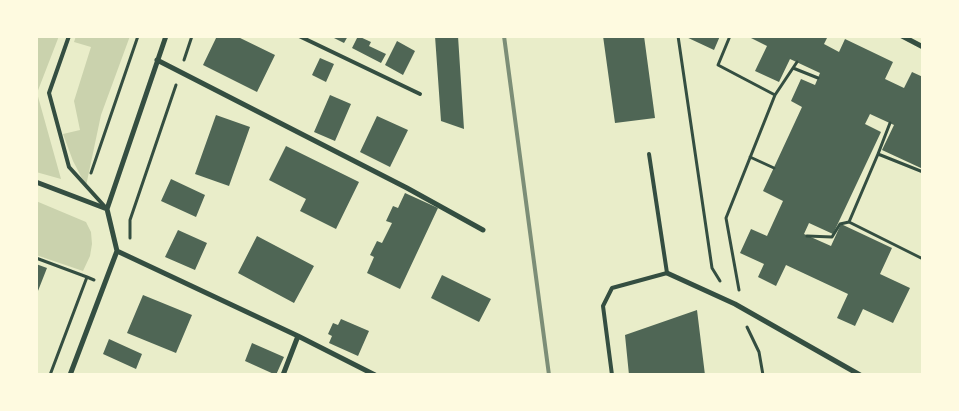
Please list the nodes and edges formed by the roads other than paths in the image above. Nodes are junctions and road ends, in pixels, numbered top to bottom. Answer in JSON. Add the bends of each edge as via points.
{"nodes":[{"id":1,"x":69,"y":36,"type":"edge"},
{"id":2,"x":166,"y":36,"type":"edge"},
{"id":3,"x":298,"y":36,"type":"edge"},
{"id":4,"x":902,"y":36,"type":"edge"},
{"id":5,"x":923,"y":47,"type":"edge"},
{"id":6,"x":157,"y":60,"type":"junction"},
{"id":7,"x":420,"y":94,"type":"dead end"},
{"id":8,"x":649,"y":154,"type":"dead end"},
{"id":9,"x":36,"y":182,"type":"edge"},
{"id":10,"x":107,"y":209,"type":"junction"},
{"id":11,"x":483,"y":230,"type":"dead end"},
{"id":12,"x":117,"y":250,"type":"junction"},
{"id":13,"x":667,"y":273,"type":"junction"},
{"id":14,"x":298,"y":336,"type":"junction"},
{"id":15,"x":70,"y":375,"type":"edge"},
{"id":16,"x":283,"y":375,"type":"edge"},
{"id":17,"x":375,"y":375,"type":"edge"},
{"id":18,"x":612,"y":375,"type":"edge"},
{"id":19,"x":860,"y":375,"type":"edge"}],
"edges":[{"from":1,"to":10,"type":"lane","via":[[49,93],[69,167]]},
{"from":2,"to":6,"type":"street"},
{"from":3,"to":7,"type":"lane"},
{"from":4,"to":5,"type":"street"},
{"from":6,"to":10,"type":"street"},
{"from":6,"to":11,"type":"street"},
{"from":8,"to":13,"type":"lane"},
{"from":9,"to":10,"type":"street"},
{"from":10,"to":12,"type":"street"},
{"from":12,"to":14,"type":"street"},
{"from":12,"to":15,"type":"street"},
{"from":13,"to":18,"type":"lane","via":[[612,288],[603,306]]},
{"from":13,"to":19,"type":"street","via":[[735,304]]},
{"from":14,"to":16,"type":"street"},
{"from":14,"to":17,"type":"street"}]}
